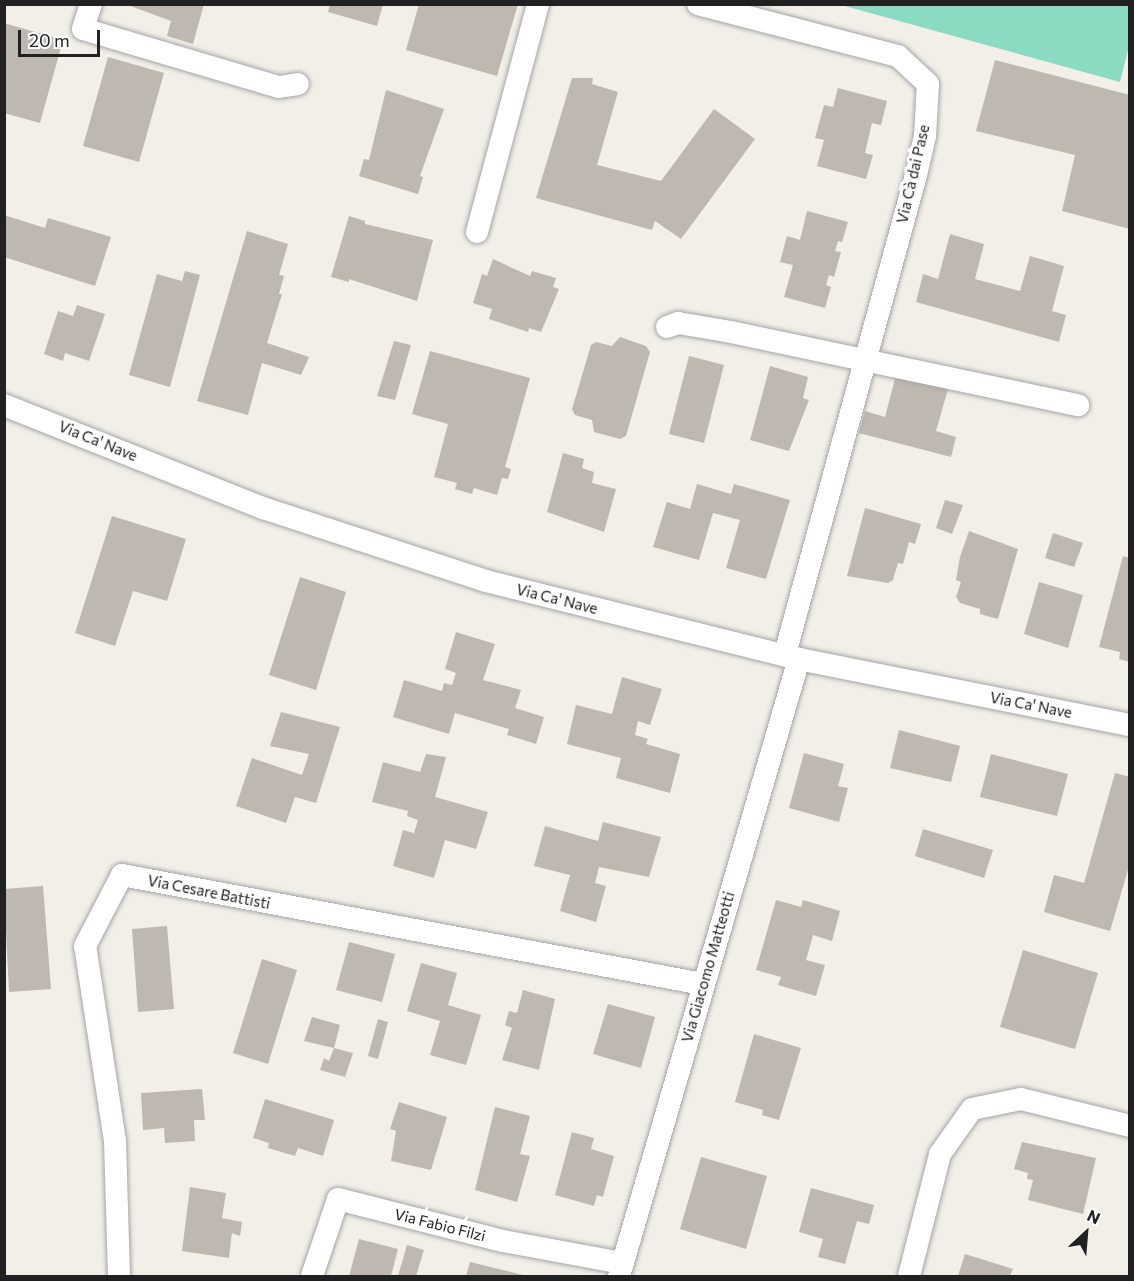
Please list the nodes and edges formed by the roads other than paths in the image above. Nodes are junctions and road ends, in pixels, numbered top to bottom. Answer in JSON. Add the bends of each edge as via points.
{"nodes":[{"id":1,"x":91,"y":4,"type":"edge"},
{"id":2,"x":538,"y":4,"type":"edge"},
{"id":3,"x":698,"y":4,"type":"edge"},
{"id":4,"x":298,"y":84,"type":"dead end"},
{"id":5,"x":477,"y":232,"type":"dead end"},
{"id":6,"x":667,"y":327,"type":"dead end"},
{"id":7,"x":865,"y":363,"type":"junction"},
{"id":8,"x":4,"y":405,"type":"edge"},
{"id":9,"x":1078,"y":405,"type":"dead end"},
{"id":10,"x":792,"y":657,"type":"junction"},
{"id":11,"x":1130,"y":725,"type":"edge"},
{"id":12,"x":703,"y":984,"type":"junction"},
{"id":13,"x":1130,"y":1126,"type":"edge"},
{"id":14,"x":620,"y":1270,"type":"edge"},
{"id":15,"x":119,"y":1276,"type":"edge"},
{"id":16,"x":312,"y":1276,"type":"edge"},
{"id":17,"x":909,"y":1276,"type":"edge"}],
"edges":[{"from":1,"to":4,"type":"street","via":[[83,29],[279,87]]},
{"from":2,"to":5,"type":"street"},
{"from":3,"to":7,"type":"street","name":"Via Cà dai Pase","via":[[898,56],[928,84],[925,136]]},
{"from":6,"to":7,"type":"street","via":[[678,323],[732,332]]},
{"from":7,"to":9,"type":"street"},
{"from":7,"to":10,"type":"street","name":"Via Cà dai Pase"},
{"from":8,"to":10,"type":"street","name":"Via Ca' Nave","via":[[263,508],[368,545],[486,581]]},
{"from":10,"to":11,"type":"street","name":"Via Ca' Nave"},
{"from":10,"to":12,"type":"street","name":"Via Giacomo Matteotti"},
{"from":12,"to":14,"type":"street","name":"Via Giacomo Matteotti"},
{"from":12,"to":15,"type":"street","name":"Via Cesare Battisti","via":[[122,875],[85,946],[115,1141]]},
{"from":13,"to":17,"type":"street","via":[[1021,1099],[972,1109],[939,1154]]},
{"from":14,"to":16,"type":"street","name":"Via Fabio Filzi","via":[[338,1199]]}]}
